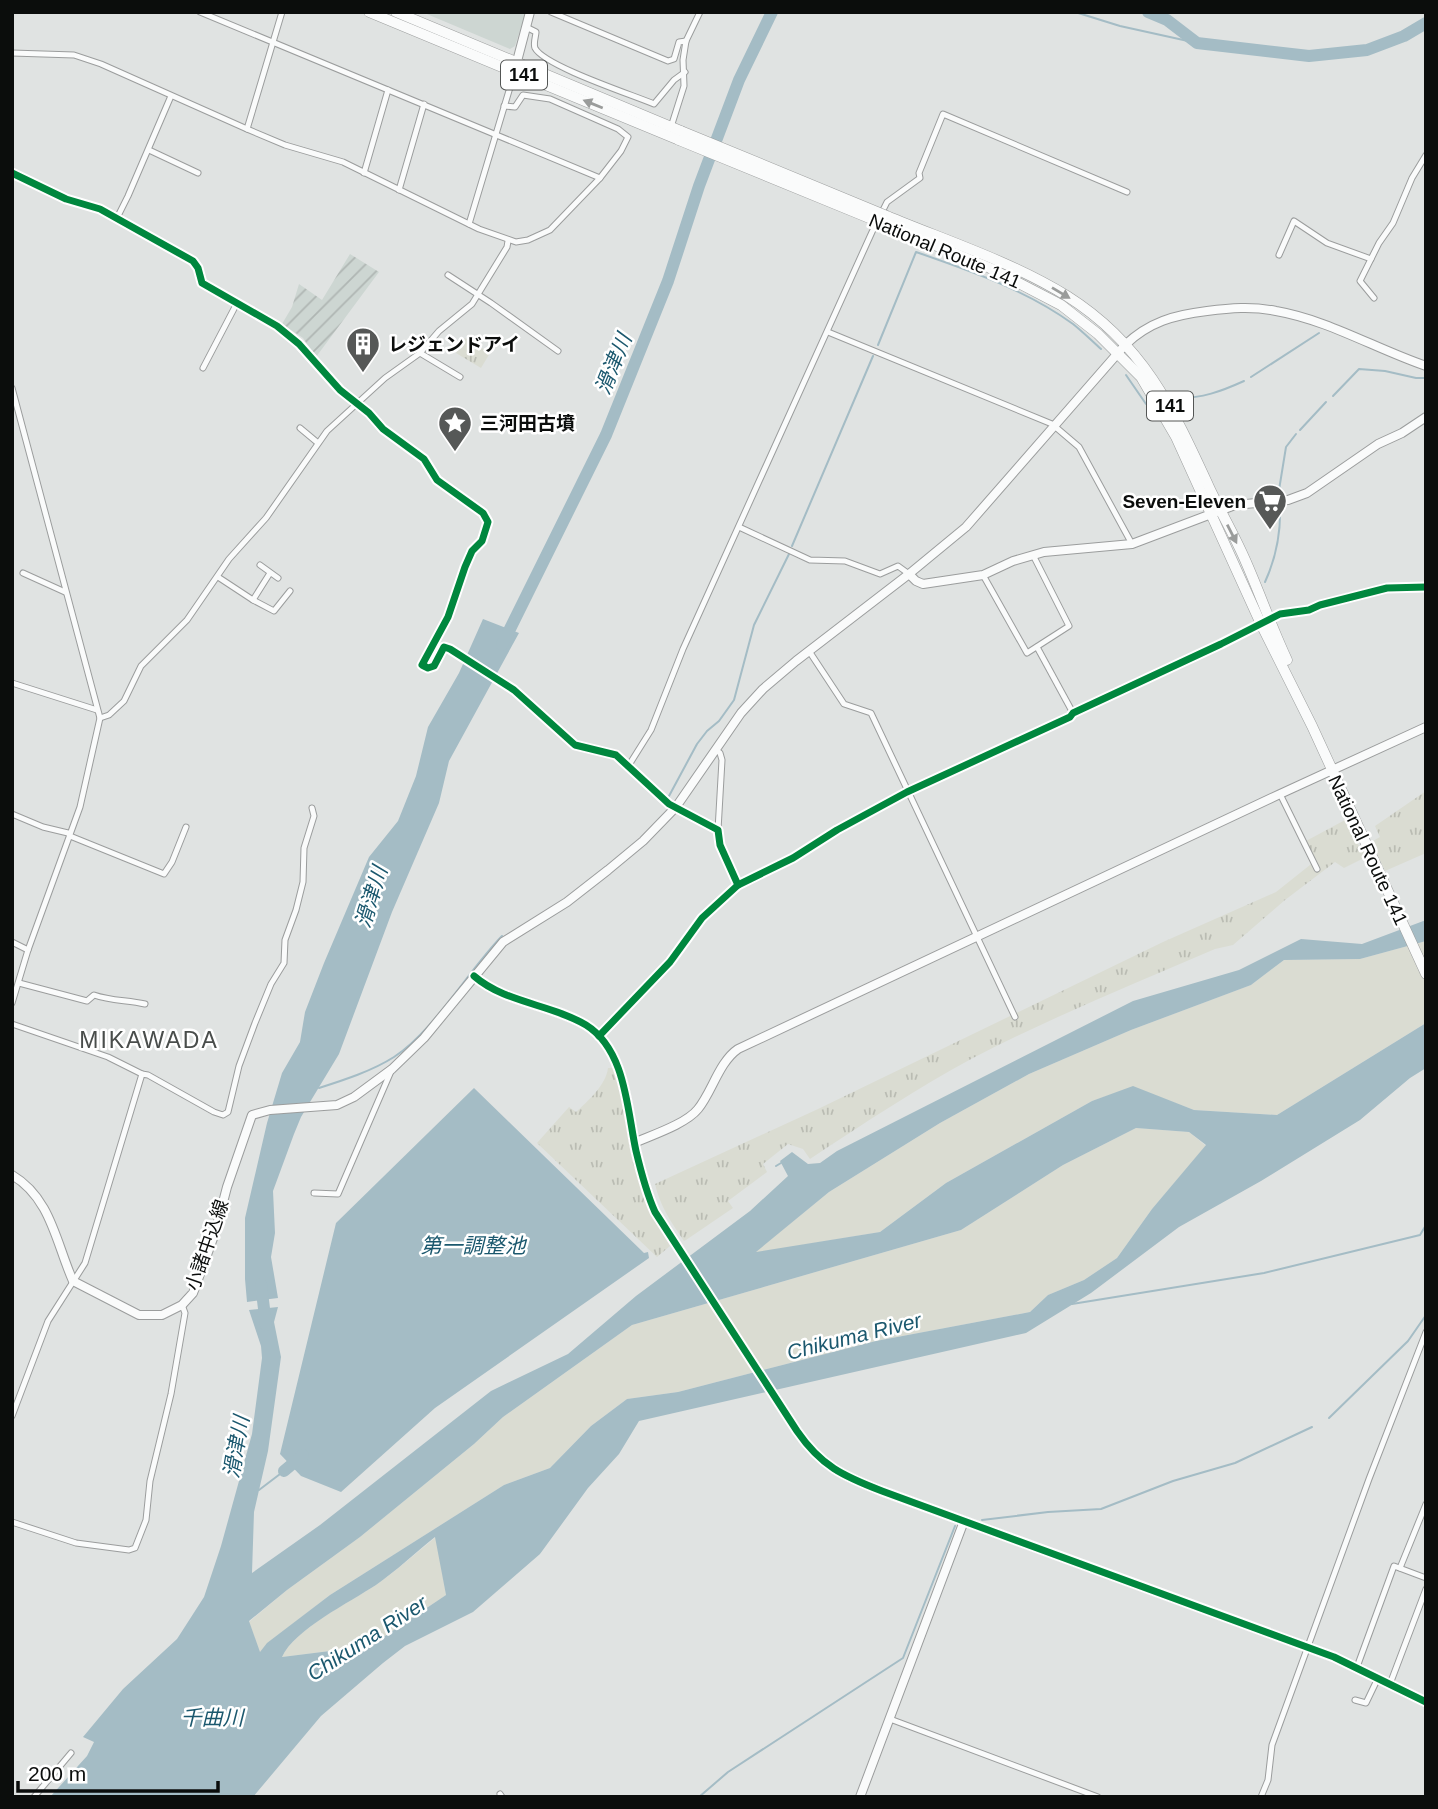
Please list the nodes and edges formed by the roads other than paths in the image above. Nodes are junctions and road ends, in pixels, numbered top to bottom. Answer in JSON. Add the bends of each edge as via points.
{"nodes":[{"id":1,"x":200,"y":12,"type":"edge"},
{"id":2,"x":282,"y":12,"type":"edge"},
{"id":3,"x":369,"y":12,"type":"edge"},
{"id":4,"x":396,"y":12,"type":"edge"},
{"id":5,"x":530,"y":12,"type":"edge"},
{"id":6,"x":551,"y":12,"type":"edge"},
{"id":7,"x":700,"y":12,"type":"edge"},
{"id":8,"x":526,"y":27,"type":"junction"},
{"id":9,"x":686,"y":41,"type":"junction"},
{"id":10,"x":273,"y":42,"type":"junction"},
{"id":11,"x":12,"y":53,"type":"edge"},
{"id":12,"x":516,"y":67,"type":"junction"},
{"id":13,"x":685,"y":72,"type":"junction"},
{"id":14,"x":511,"y":84,"type":"joint"},
{"id":15,"x":388,"y":90,"type":"junction"},
{"id":16,"x":171,"y":96,"type":"junction"},
{"id":17,"x":424,"y":104,"type":"junction"},
{"id":18,"x":504,"y":106,"type":"junction"},
{"id":19,"x":671,"y":127,"type":"junction"},
{"id":20,"x":247,"y":130,"type":"junction"},
{"id":21,"x":496,"y":134,"type":"junction"},
{"id":22,"x":680,"y":135,"type":"junction"},
{"id":23,"x":149,"y":150,"type":"junction"},
{"id":24,"x":1426,"y":155,"type":"edge"},
{"id":25,"x":12,"y":173,"type":"edge"},
{"id":26,"x":198,"y":173,"type":"dead end"},
{"id":27,"x":364,"y":173,"type":"junction"},
{"id":28,"x":600,"y":177,"type":"junction"},
{"id":29,"x":399,"y":190,"type":"junction"},
{"id":30,"x":1127,"y":192,"type":"dead end"},
{"id":31,"x":117,"y":218,"type":"junction"},
{"id":32,"x":469,"y":224,"type":"junction"},
{"id":33,"x":508,"y":241,"type":"junction"},
{"id":34,"x":1279,"y":255,"type":"dead end"},
{"id":35,"x":1371,"y":259,"type":"junction"},
{"id":36,"x":448,"y":275,"type":"dead end"},
{"id":37,"x":479,"y":294,"type":"junction"},
{"id":38,"x":1374,"y":298,"type":"dead end"},
{"id":39,"x":237,"y":303,"type":"junction"},
{"id":40,"x":828,"y":332,"type":"junction"},
{"id":41,"x":1122,"y":349,"type":"junction"},
{"id":42,"x":558,"y":351,"type":"dead end"},
{"id":43,"x":420,"y":353,"type":"junction"},
{"id":44,"x":1426,"y":366,"type":"edge"},
{"id":45,"x":203,"y":368,"type":"dead end"},
{"id":46,"x":460,"y":377,"type":"dead end"},
{"id":47,"x":12,"y":388,"type":"edge"},
{"id":48,"x":356,"y":403,"type":"junction"},
{"id":49,"x":1426,"y":417,"type":"edge"},
{"id":50,"x":1054,"y":425,"type":"junction"},
{"id":51,"x":300,"y":428,"type":"dead end"},
{"id":52,"x":318,"y":443,"type":"junction"},
{"id":53,"x":1215,"y":512,"type":"junction"},
{"id":54,"x":739,"y":527,"type":"junction"},
{"id":55,"x":1132,"y":544,"type":"junction"},
{"id":56,"x":1033,"y":555,"type":"junction"},
{"id":57,"x":260,"y":565,"type":"dead end"},
{"id":58,"x":23,"y":573,"type":"dead end"},
{"id":59,"x":270,"y":573,"type":"junction"},
{"id":60,"x":909,"y":574,"type":"junction"},
{"id":61,"x":983,"y":575,"type":"junction"},
{"id":62,"x":218,"y":577,"type":"junction"},
{"id":63,"x":278,"y":578,"type":"dead end"},
{"id":64,"x":1426,"y":587,"type":"edge"},
{"id":65,"x":290,"y":591,"type":"dead end"},
{"id":66,"x":65,"y":592,"type":"junction"},
{"id":67,"x":253,"y":600,"type":"junction"},
{"id":68,"x":1265,"y":622,"type":"junction"},
{"id":69,"x":1037,"y":647,"type":"junction"},
{"id":70,"x":809,"y":651,"type":"junction"},
{"id":71,"x":12,"y":683,"type":"edge"},
{"id":72,"x":97,"y":710,"type":"junction"},
{"id":73,"x":1073,"y":713,"type":"junction"},
{"id":74,"x":100,"y":718,"type":"junction"},
{"id":75,"x":1426,"y":727,"type":"edge"},
{"id":76,"x":716,"y":750,"type":"junction"},
{"id":77,"x":629,"y":765,"type":"junction"},
{"id":78,"x":1331,"y":771,"type":"junction"},
{"id":79,"x":907,"y":792,"type":"junction"},
{"id":80,"x":1280,"y":793,"type":"junction"},
{"id":81,"x":312,"y":807,"type":"dead end"},
{"id":82,"x":676,"y":807,"type":"junction"},
{"id":83,"x":12,"y":814,"type":"edge"},
{"id":84,"x":186,"y":827,"type":"dead end"},
{"id":85,"x":718,"y":830,"type":"junction"},
{"id":86,"x":70,"y":836,"type":"junction"},
{"id":87,"x":1317,"y":869,"type":"dead end"},
{"id":88,"x":738,"y":885,"type":"junction"},
{"id":89,"x":976,"y":937,"type":"junction"},
{"id":90,"x":12,"y":942,"type":"edge"},
{"id":91,"x":28,"y":950,"type":"junction"},
{"id":92,"x":1426,"y":974,"type":"edge"},
{"id":93,"x":474,"y":976,"type":"junction"},
{"id":94,"x":19,"y":983,"type":"junction"},
{"id":95,"x":12,"y":1003,"type":"edge"},
{"id":96,"x":145,"y":1004,"type":"dead end"},
{"id":97,"x":1015,"y":1017,"type":"dead end"},
{"id":98,"x":12,"y":1024,"type":"edge"},
{"id":99,"x":600,"y":1036,"type":"junction"},
{"id":100,"x":392,"y":1069,"type":"junction"},
{"id":101,"x":142,"y":1074,"type":"junction"},
{"id":102,"x":634,"y":1143,"type":"junction"},
{"id":103,"x":12,"y":1175,"type":"edge"},
{"id":104,"x":314,"y":1193,"type":"dead end"},
{"id":105,"x":73,"y":1282,"type":"junction"},
{"id":106,"x":182,"y":1306,"type":"junction"},
{"id":107,"x":1426,"y":1332,"type":"edge"},
{"id":108,"x":1424,"y":1343,"type":"edge"},
{"id":109,"x":12,"y":1416,"type":"edge"},
{"id":110,"x":1426,"y":1504,"type":"edge"},
{"id":111,"x":964,"y":1521,"type":"junction"},
{"id":112,"x":13,"y":1525,"type":"edge"},
{"id":113,"x":1400,"y":1568,"type":"junction"},
{"id":114,"x":1426,"y":1578,"type":"edge"},
{"id":115,"x":1426,"y":1589,"type":"edge"},
{"id":116,"x":1308,"y":1647,"type":"junction"},
{"id":117,"x":1357,"y":1667,"type":"junction"},
{"id":118,"x":1378,"y":1678,"type":"junction"},
{"id":119,"x":1390,"y":1684,"type":"junction"},
{"id":120,"x":1355,"y":1700,"type":"dead end"},
{"id":121,"x":1426,"y":1702,"type":"edge"},
{"id":122,"x":890,"y":1719,"type":"junction"},
{"id":123,"x":71,"y":1753,"type":"dead end"},
{"id":124,"x":34,"y":1797,"type":"edge"},
{"id":125,"x":860,"y":1797,"type":"edge"},
{"id":126,"x":1098,"y":1797,"type":"edge"},
{"id":127,"x":1261,"y":1797,"type":"edge"}],
"edges":[{"from":1,"to":10,"type":"street"},
{"from":2,"to":10,"type":"street"},
{"from":3,"to":12,"type":"highway","name":"National Route 141","number":"141"},
{"from":4,"to":12,"type":"highway","name":"National Route 141","number":"141"},
{"from":5,"to":8,"type":"street"},
{"from":6,"to":9,"type":"street","via":[[668,61],[674,59],[679,42]]},
{"from":7,"to":9,"type":"street"},
{"from":8,"to":12,"type":"street"},
{"from":8,"to":13,"type":"street","via":[[537,34],[535,48],[557,65],[654,104]]},
{"from":9,"to":13,"type":"street"},
{"from":10,"to":15,"type":"street"},
{"from":10,"to":20,"type":"street"},
{"from":11,"to":16,"type":"street","via":[[81,57]]},
{"from":12,"to":14,"type":"street"},
{"from":12,"to":19,"type":"highway","name":"National Route 141","number":"141"},
{"from":22,"to":12,"type":"highway","name":"National Route 141","number":"141","one_way":true},
{"from":13,"to":19,"type":"street"},
{"from":14,"to":18,"type":"street"},
{"from":15,"to":17,"type":"street"},
{"from":15,"to":27,"type":"street"},
{"from":16,"to":20,"type":"street"},
{"from":16,"to":23,"type":"street"},
{"from":17,"to":21,"type":"street"},
{"from":17,"to":29,"type":"street"},
{"from":18,"to":21,"type":"street"},
{"from":18,"to":28,"type":"street","via":[[515,107],[522,96],[545,97],[626,134],[621,151]]},
{"from":19,"to":22,"type":"highway","name":"National Route 141","number":"141"},
{"from":20,"to":27,"type":"street","via":[[323,154]]},
{"from":21,"to":28,"type":"street"},
{"from":21,"to":32,"type":"street"},
{"from":22,"to":41,"type":"highway","name":"National Route 141","number":"141","bridge":true,"via":[[995,260],[1051,287],[1079,305]]},
{"from":23,"to":26,"type":"street"},
{"from":23,"to":31,"type":"street"},
{"from":24,"to":35,"type":"street","via":[[1394,223]]},
{"from":25,"to":31,"type":"street"},
{"from":27,"to":29,"type":"street"},
{"from":28,"to":33,"type":"street","via":[[550,230],[528,240]]},
{"from":29,"to":32,"type":"street"},
{"from":30,"to":40,"type":"street","via":[[943,114],[920,178],[887,202]]},
{"from":31,"to":39,"type":"street","via":[[193,261],[202,283]]},
{"from":32,"to":33,"type":"street"},
{"from":33,"to":37,"type":"street"},
{"from":34,"to":35,"type":"street","via":[[1294,221],[1328,243]]},
{"from":35,"to":38,"type":"street","via":[[1360,281]]},
{"from":36,"to":37,"type":"street"},
{"from":37,"to":42,"type":"street"},
{"from":37,"to":43,"type":"street"},
{"from":39,"to":45,"type":"street"},
{"from":39,"to":48,"type":"street","via":[[299,344]]},
{"from":40,"to":50,"type":"street"},
{"from":40,"to":54,"type":"street"},
{"from":41,"to":44,"type":"street","via":[[1144,328],[1165,318],[1252,308],[1309,320]]},
{"from":41,"to":50,"type":"street"},
{"from":41,"to":53,"type":"highway","name":"National Route 141","number":"141","via":[[1153,395]]},
{"from":41,"to":53,"type":"highway","name":"National Route 141","number":"141","via":[[1164,396]]},
{"from":43,"to":46,"type":"street"},
{"from":43,"to":48,"type":"street"},
{"from":47,"to":66,"type":"street"},
{"from":48,"to":52,"type":"street"},
{"from":48,"to":77,"type":"street","via":[[426,462],[440,483],[487,519],[482,541],[472,551],[448,617],[422,665],[434,666],[444,648],[450,649],[514,690],[575,745],[616,755]]},
{"from":49,"to":53,"type":"street","via":[[1307,493]]},
{"from":50,"to":55,"type":"street","via":[[1079,447]]},
{"from":50,"to":60,"type":"street","via":[[966,527]]},
{"from":51,"to":52,"type":"street"},
{"from":52,"to":62,"type":"street"},
{"from":53,"to":55,"type":"street"},
{"from":53,"to":68,"type":"highway","name":"National Route 141","number":"141"},
{"from":54,"to":60,"type":"street","via":[[810,561],[845,561],[880,574],[898,566]]},
{"from":54,"to":77,"type":"street","via":[[651,730]]},
{"from":55,"to":56,"type":"street"},
{"from":56,"to":61,"type":"street"},
{"from":56,"to":69,"type":"street","via":[[1069,626]]},
{"from":57,"to":59,"type":"street"},
{"from":58,"to":66,"type":"street"},
{"from":59,"to":63,"type":"street"},
{"from":59,"to":67,"type":"street"},
{"from":60,"to":61,"type":"street","via":[[923,583]]},
{"from":60,"to":70,"type":"street"},
{"from":61,"to":69,"type":"street","via":[[1027,653]]},
{"from":62,"to":67,"type":"street"},
{"from":62,"to":74,"type":"street","via":[[187,620],[141,666],[119,706]]},
{"from":64,"to":68,"type":"street","via":[[1387,587],[1280,614]]},
{"from":65,"to":67,"type":"street","via":[[274,611]]},
{"from":66,"to":72,"type":"street"},
{"from":68,"to":73,"type":"street"},
{"from":68,"to":78,"type":"highway","name":"National Route 141","number":"141"},
{"from":69,"to":73,"type":"street"},
{"from":70,"to":76,"type":"street","via":[[751,702]]},
{"from":70,"to":79,"type":"street","via":[[844,704],[871,713]]},
{"from":71,"to":72,"type":"street"},
{"from":72,"to":74,"type":"street"},
{"from":73,"to":79,"type":"street"},
{"from":74,"to":86,"type":"street"},
{"from":75,"to":78,"type":"street"},
{"from":76,"to":82,"type":"street"},
{"from":76,"to":85,"type":"street","via":[[722,760]]},
{"from":77,"to":82,"type":"street","via":[[649,788]]},
{"from":78,"to":80,"type":"street"},
{"from":78,"to":92,"type":"highway","name":"National Route 141","number":"141"},
{"from":79,"to":88,"type":"street"},
{"from":79,"to":89,"type":"street"},
{"from":80,"to":87,"type":"street"},
{"from":80,"to":89,"type":"street"},
{"from":81,"to":101,"type":"street","via":[[303,882],[285,940],[284,963],[268,990],[239,1066],[228,1112],[214,1112]]},
{"from":82,"to":85,"type":"street"},
{"from":82,"to":93,"type":"street","via":[[643,841],[567,902],[503,942]]},
{"from":83,"to":86,"type":"street"},
{"from":84,"to":86,"type":"street","via":[[164,874]]},
{"from":85,"to":88,"type":"street"},
{"from":86,"to":91,"type":"street"},
{"from":88,"to":99,"type":"street","via":[[702,918],[670,962]]},
{"from":89,"to":97,"type":"street"},
{"from":89,"to":102,"type":"street","via":[[738,1049],[692,1116]]},
{"from":90,"to":91,"type":"street"},
{"from":91,"to":94,"type":"street"},
{"from":93,"to":99,"type":"street","via":[[497,991],[579,1022]]},
{"from":93,"to":100,"type":"street","via":[[424,1038]]},
{"from":94,"to":95,"type":"street"},
{"from":94,"to":96,"type":"street","via":[[87,1001],[94,995]]},
{"from":98,"to":101,"type":"street","via":[[108,1057]]},
{"from":99,"to":102,"type":"street","via":[[617,1065]]},
{"from":100,"to":104,"type":"street","via":[[338,1194]]},
{"from":100,"to":106,"type":"street","name":"小諸中込線","via":[[331,1107],[258,1112],[249,1121],[196,1285]]},
{"from":101,"to":105,"type":"street","via":[[85,1263]]},
{"from":102,"to":111,"type":"street","via":[[650,1200],[814,1455],[837,1472]]},
{"from":103,"to":105,"type":"street","via":[[32,1189],[45,1207]]},
{"from":105,"to":106,"type":"street","name":"小諸中込線","via":[[139,1315],[162,1315]]},
{"from":105,"to":109,"type":"street","via":[[44,1331]]},
{"from":106,"to":112,"type":"street","via":[[186,1313],[171,1394],[150,1481],[146,1520],[135,1548],[76,1543]]},
{"from":107,"to":108,"type":"street"},
{"from":108,"to":116,"type":"street"},
{"from":110,"to":113,"type":"street"},
{"from":111,"to":116,"type":"street"},
{"from":111,"to":122,"type":"street"},
{"from":113,"to":114,"type":"street"},
{"from":113,"to":117,"type":"street","via":[[1394,1566]]},
{"from":115,"to":119,"type":"street"},
{"from":116,"to":117,"type":"street"},
{"from":116,"to":127,"type":"street","via":[[1272,1745]]},
{"from":117,"to":118,"type":"street"},
{"from":118,"to":119,"type":"street"},
{"from":118,"to":120,"type":"street","via":[[1366,1703]]},
{"from":119,"to":121,"type":"street"},
{"from":122,"to":125,"type":"street"},
{"from":122,"to":126,"type":"street"},
{"from":123,"to":124,"type":"street"}]}
